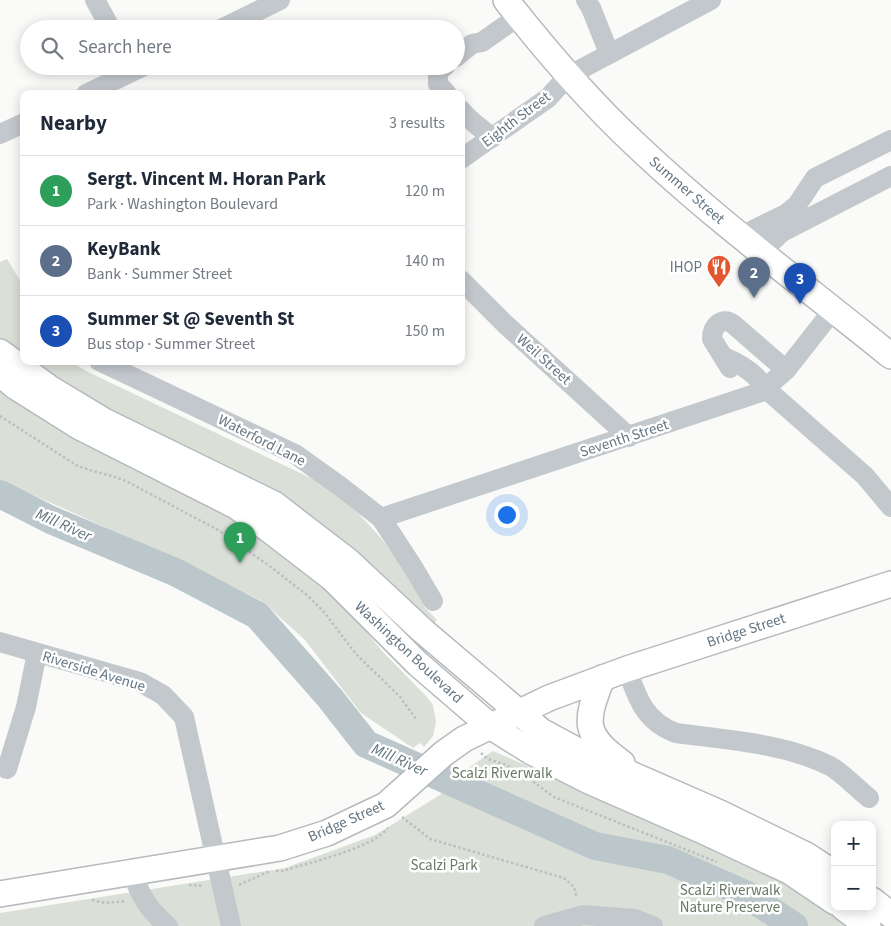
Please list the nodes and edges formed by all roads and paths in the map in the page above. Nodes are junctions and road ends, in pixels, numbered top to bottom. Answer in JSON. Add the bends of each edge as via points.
{"nodes":[{"id":1,"x":95,"y":0,"type":"edge"},
{"id":2,"x":280,"y":0,"type":"edge"},
{"id":3,"x":586,"y":0,"type":"edge"},
{"id":4,"x":711,"y":0,"type":"edge"},
{"id":5,"x":513,"y":8,"type":"edge"},
{"id":6,"x":106,"y":20,"type":"edge"},
{"id":7,"x":239,"y":20,"type":"edge"},
{"id":8,"x":465,"y":50,"type":"edge"},
{"id":9,"x":609,"y":54,"type":"junction"},
{"id":10,"x":123,"y":75,"type":"edge"},
{"id":11,"x":438,"y":75,"type":"edge"},
{"id":12,"x":568,"y":76,"type":"junction"},
{"id":13,"x":94,"y":90,"type":"edge"},
{"id":14,"x":443,"y":90,"type":"edge"},
{"id":15,"x":465,"y":115,"type":"edge"},
{"id":16,"x":20,"y":125,"type":"edge"},
{"id":17,"x":0,"y":134,"type":"edge"},
{"id":18,"x":492,"y":138,"type":"junction"},
{"id":19,"x":891,"y":140,"type":"edge"},
{"id":20,"x":465,"y":156,"type":"edge"},
{"id":21,"x":891,"y":176,"type":"edge"},
{"id":22,"x":741,"y":236,"type":"junction"},
{"id":23,"x":761,"y":252,"type":"junction"},
{"id":24,"x":465,"y":284,"type":"edge"},
{"id":25,"x":834,"y":310,"type":"junction"},
{"id":26,"x":0,"y":352,"type":"edge"},
{"id":27,"x":891,"y":356,"type":"edge"},
{"id":28,"x":107,"y":365,"type":"edge"},
{"id":29,"x":786,"y":370,"type":"junction"},
{"id":30,"x":0,"y":374,"type":"edge"},
{"id":31,"x":765,"y":388,"type":"junction"},
{"id":32,"x":0,"y":416,"type":"edge"},
{"id":33,"x":630,"y":437,"type":"junction"},
{"id":34,"x":891,"y":506,"type":"edge"},
{"id":35,"x":380,"y":518,"type":"junction"},
{"id":36,"x":891,"y":584,"type":"edge"},
{"id":37,"x":433,"y":601,"type":"dead end"},
{"id":38,"x":0,"y":642,"type":"edge"},
{"id":39,"x":37,"y":653,"type":"junction"},
{"id":40,"x":627,"y":669,"type":"junction"},
{"id":41,"x":602,"y":678,"type":"junction"},
{"id":42,"x":518,"y":713,"type":"junction"},
{"id":43,"x":416,"y":718,"type":"dead end"},
{"id":44,"x":490,"y":726,"type":"junction"},
{"id":45,"x":480,"y":752,"type":"dead end"},
{"id":46,"x":7,"y":769,"type":"dead end"},
{"id":47,"x":646,"y":781,"type":"junction"},
{"id":48,"x":869,"y":798,"type":"dead end"},
{"id":49,"x":386,"y":805,"type":"junction"},
{"id":50,"x":216,"y":858,"type":"junction"},
{"id":51,"x":717,"y":862,"type":"dead end"},
{"id":52,"x":831,"y":871,"type":"edge"},
{"id":53,"x":132,"y":872,"type":"junction"},
{"id":54,"x":0,"y":894,"type":"edge"},
{"id":55,"x":831,"y":899,"type":"edge"},
{"id":56,"x":876,"y":903,"type":"edge"},
{"id":57,"x":848,"y":911,"type":"edge"},
{"id":58,"x":583,"y":915,"type":"junction"},
{"id":59,"x":891,"y":915,"type":"edge"},
{"id":60,"x":168,"y":926,"type":"edge"},
{"id":61,"x":231,"y":926,"type":"edge"},
{"id":62,"x":544,"y":926,"type":"edge"},
{"id":63,"x":653,"y":926,"type":"edge"},
{"id":64,"x":868,"y":926,"type":"edge"}],
"edges":[{"from":1,"to":6,"type":"street"},
{"from":2,"to":7,"type":"street"},
{"from":3,"to":9,"type":"street"},
{"from":4,"to":9,"type":"street","name":"Eighth Street"},
{"from":5,"to":8,"type":"street","via":[[482,42]]},
{"from":5,"to":12,"type":"main road","name":"Summer Street"},
{"from":9,"to":12,"type":"street","name":"Eighth Street"},
{"from":10,"to":13,"type":"street"},
{"from":11,"to":14,"type":"street","via":[[438,84]]},
{"from":12,"to":18,"type":"street","name":"Eighth Street","via":[[548,98]]},
{"from":12,"to":22,"type":"main road","name":"Summer Street","via":[[635,144]]},
{"from":15,"to":18,"type":"street"},
{"from":16,"to":17,"type":"street"},
{"from":18,"to":20,"type":"street","name":"Eighth Street"},
{"from":19,"to":22,"type":"street","via":[[815,178],[797,205],[786,214]]},
{"from":21,"to":23,"type":"street","via":[[782,232]]},
{"from":22,"to":23,"type":"main road","name":"Summer Street"},
{"from":23,"to":25,"type":"main road","name":"Summer Street"},
{"from":24,"to":33,"type":"street","name":"Weil Street"},
{"from":25,"to":27,"type":"main road","name":"Summer Street"},
{"from":25,"to":29,"type":"street","name":"Seventh Street"},
{"from":26,"to":42,"type":"main road","name":"Washington Boulevard","via":[[51,389],[104,420],[274,504],[348,561],[422,631]]},
{"from":28,"to":35,"type":"street","name":"Waterford Lane","via":[[295,454]]},
{"from":29,"to":31,"type":"street","name":"Seventh Street"},
{"from":29,"to":31,"type":"street","via":[[734,324],[719,322],[712,339],[732,372],[753,386]]},
{"from":30,"to":44,"type":"main road","name":"Washington Boulevard","via":[[78,426],[236,506],[271,531],[332,578],[418,664]]},
{"from":31,"to":33,"type":"street","name":"Seventh Street"},
{"from":31,"to":34,"type":"street","via":[[865,476]]},
{"from":32,"to":43,"type":"path","via":[[76,465],[116,476],[210,525],[271,567],[324,612],[356,654],[400,697]]},
{"from":33,"to":35,"type":"street","name":"Seventh Street"},
{"from":35,"to":37,"type":"street","name":"Waterford Lane"},
{"from":36,"to":40,"type":"main road","name":"Bridge Street"},
{"from":38,"to":39,"type":"street","name":"Riverside Avenue"},
{"from":39,"to":46,"type":"street","via":[[26,707]]},
{"from":39,"to":50,"type":"street","name":"Riverside Avenue","via":[[140,682],[163,695],[184,717]]},
{"from":40,"to":41,"type":"main road","name":"Bridge Street"},
{"from":40,"to":48,"type":"street","via":[[636,694],[652,720],[662,728],[676,733],[774,747],[815,760],[832,767]]},
{"from":41,"to":42,"type":"main road","name":"Bridge Street"},
{"from":41,"to":47,"type":"main road","via":[[589,717],[592,734],[605,751]]},
{"from":42,"to":44,"type":"main road","name":"Bridge Street"},
{"from":42,"to":47,"type":"main road","name":"Washington Boulevard","via":[[542,732]]},
{"from":44,"to":49,"type":"main road","name":"Bridge Street","via":[[442,754]]},
{"from":44,"to":55,"type":"main road","name":"Washington Boulevard","via":[[589,781],[789,871]]},
{"from":45,"to":51,"type":"path","via":[[488,759],[526,776],[554,797]]},
{"from":47,"to":52,"type":"main road","name":"Washington Boulevard","via":[[806,855]]},
{"from":49,"to":50,"type":"main road","name":"Bridge Street","via":[[317,836],[280,848]]},
{"from":49,"to":58,"type":"path","via":[[430,839],[564,878],[574,887]]},
{"from":50,"to":53,"type":"main road","name":"Bridge Street"},
{"from":50,"to":61,"type":"street","name":"Riverside Avenue"},
{"from":53,"to":54,"type":"main road","name":"Bridge Street"},
{"from":53,"to":60,"type":"street","via":[[145,903]]},
{"from":56,"to":59,"type":"main road"},
{"from":57,"to":64,"type":"main road"},
{"from":58,"to":62,"type":"street"},
{"from":58,"to":63,"type":"street","via":[[634,919]]}]}
